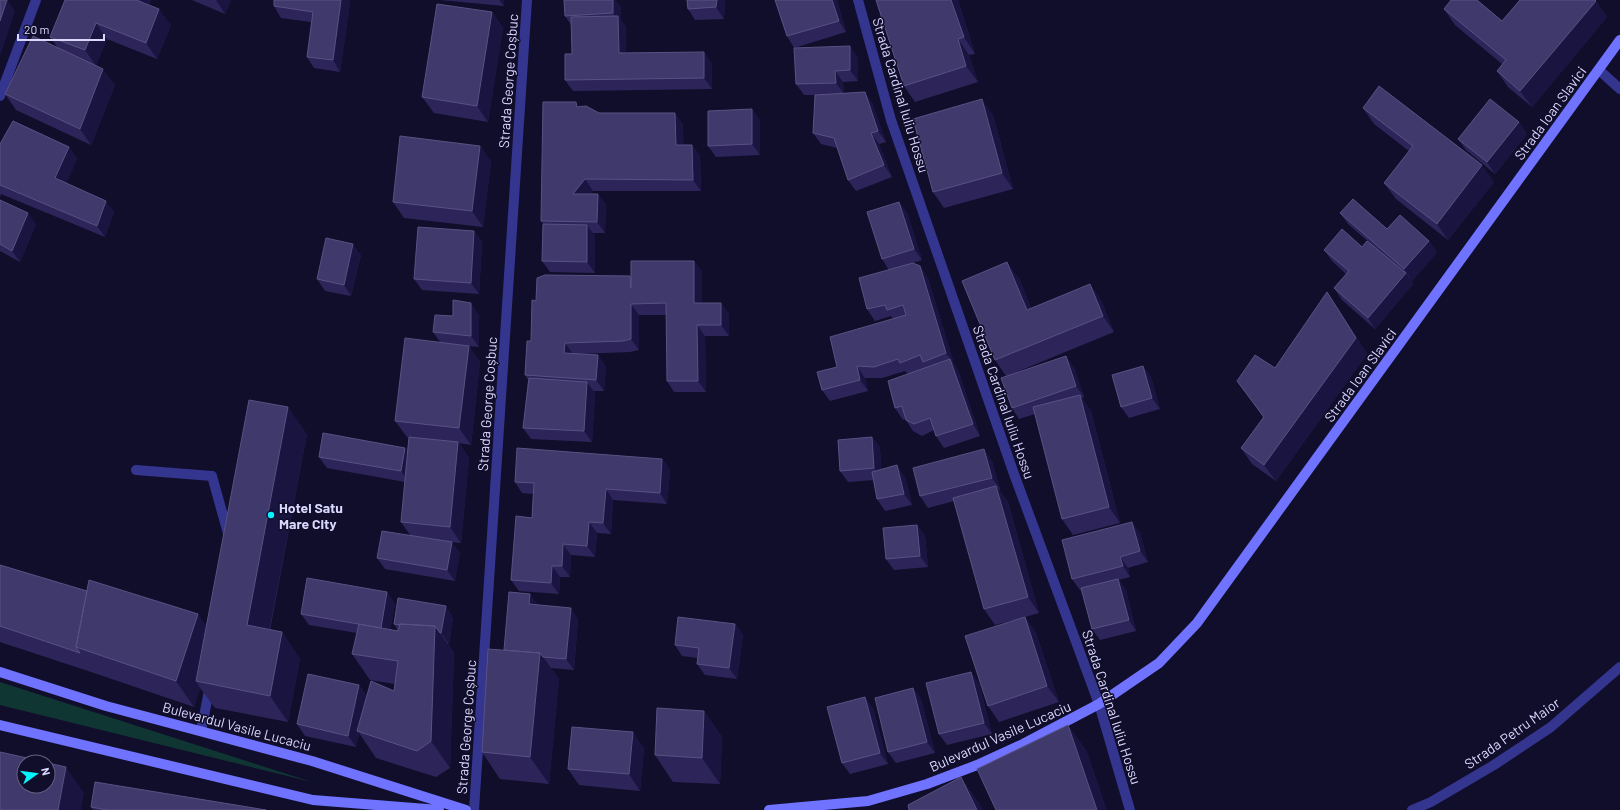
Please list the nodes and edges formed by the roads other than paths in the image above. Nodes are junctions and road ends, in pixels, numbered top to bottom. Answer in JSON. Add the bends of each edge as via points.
{"nodes":[{"id":1,"x":36,"y":0,"type":"edge"},
{"id":2,"x":527,"y":0,"type":"edge"},
{"id":3,"x":858,"y":0,"type":"edge"},
{"id":4,"x":1620,"y":40,"type":"edge"},
{"id":5,"x":1599,"y":70,"type":"junction"},
{"id":6,"x":1620,"y":89,"type":"edge"},
{"id":7,"x":0,"y":96,"type":"edge"},
{"id":8,"x":136,"y":470,"type":"dead end"},
{"id":9,"x":233,"y":550,"type":"edge"},
{"id":10,"x":1620,"y":667,"type":"edge"},
{"id":11,"x":0,"y":672,"type":"edge"},
{"id":12,"x":213,"y":674,"type":"edge"},
{"id":13,"x":1099,"y":704,"type":"junction"},
{"id":14,"x":0,"y":725,"type":"edge"},
{"id":15,"x":201,"y":731,"type":"junction"},
{"id":16,"x":439,"y":810,"type":"edge"},
{"id":17,"x":466,"y":810,"type":"edge"},
{"id":18,"x":474,"y":810,"type":"edge"},
{"id":19,"x":769,"y":810,"type":"edge"},
{"id":20,"x":1130,"y":810,"type":"edge"},
{"id":21,"x":1412,"y":810,"type":"edge"}],
"edges":[{"from":1,"to":7,"type":"street"},
{"from":2,"to":18,"type":"street","name":"Strada George Coșbuc"},
{"from":3,"to":13,"type":"street","name":"Strada Cardinal Iuliu Hossu","via":[[891,120],[1014,474]]},
{"from":4,"to":5,"type":"main road","name":"Strada Ioan Slavici"},
{"from":5,"to":6,"type":"street"},
{"from":5,"to":13,"type":"main road","name":"Strada Ioan Slavici","via":[[1197,622],[1159,663]]},
{"from":8,"to":9,"type":"street","via":[[212,476]]},
{"from":10,"to":21,"type":"street","name":"Strada Petru Maior","via":[[1551,726],[1494,765],[1431,802]]},
{"from":11,"to":15,"type":"main road","name":"Bulevardul Vasile Lucaciu","via":[[106,706]]},
{"from":12,"to":15,"type":"street"},
{"from":13,"to":19,"type":"main road","name":"Bulevardul Vasile Lucaciu","via":[[1023,744],[927,784],[868,802]]},
{"from":13,"to":20,"type":"street","name":"Strada Cardinal Iuliu Hossu"},
{"from":14,"to":16,"type":"main road","via":[[313,800]]},
{"from":15,"to":17,"type":"main road","name":"Bulevardul Vasile Lucaciu","via":[[312,761]]}]}
